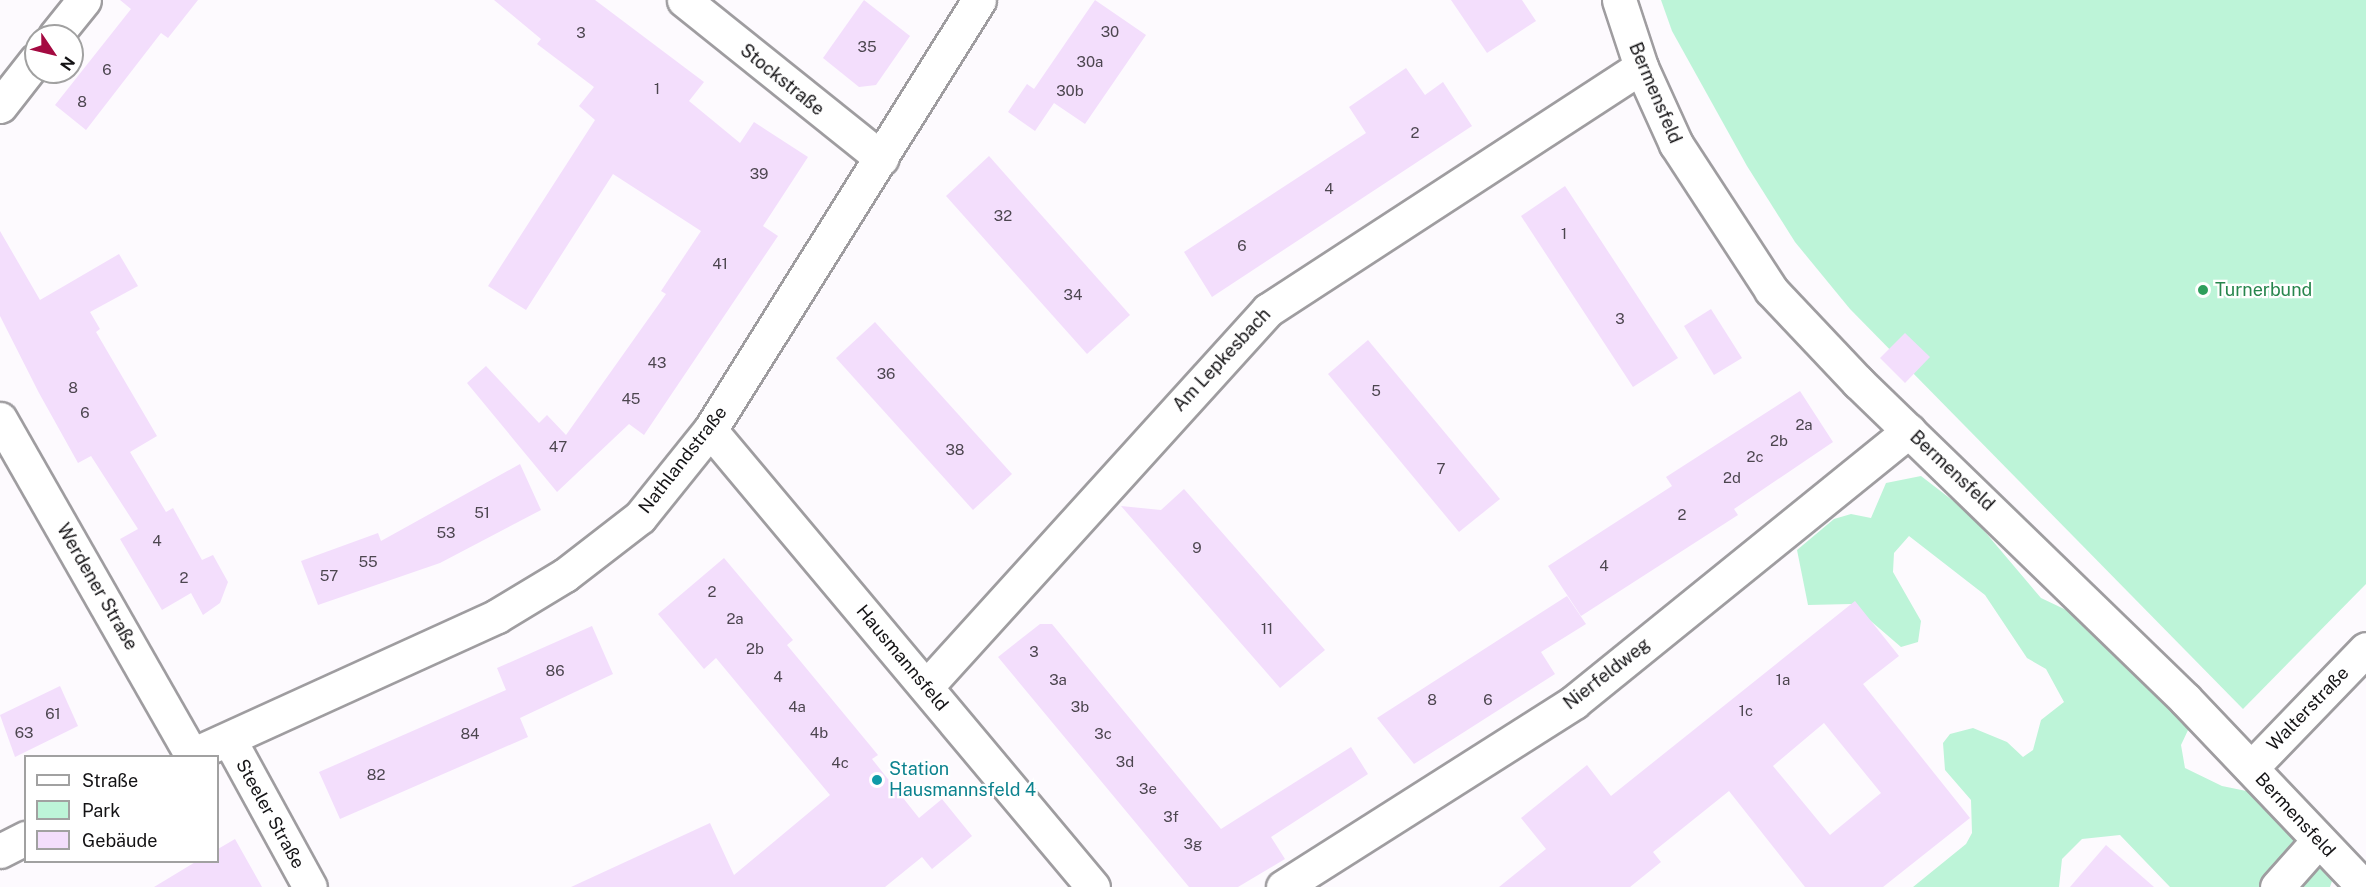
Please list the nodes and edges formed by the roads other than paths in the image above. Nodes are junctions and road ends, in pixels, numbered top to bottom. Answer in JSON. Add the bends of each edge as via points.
{"nodes":[{"id":1,"x":84,"y":0,"type":"edge"},
{"id":2,"x":684,"y":0,"type":"edge"},
{"id":3,"x":979,"y":0,"type":"edge"},
{"id":4,"x":1619,"y":0,"type":"edge"},
{"id":5,"x":65,"y":24,"type":"edge"},
{"id":6,"x":1641,"y":67,"type":"junction"},
{"id":7,"x":24,"y":75,"type":"edge"},
{"id":8,"x":0,"y":106,"type":"edge"},
{"id":9,"x":881,"y":158,"type":"junction"},
{"id":10,"x":0,"y":419,"type":"edge"},
{"id":11,"x":710,"y":430,"type":"junction"},
{"id":12,"x":1909,"y":431,"type":"junction"},
{"id":13,"x":2366,"y":649,"type":"edge"},
{"id":14,"x":926,"y":687,"type":"junction"},
{"id":15,"x":230,"y":741,"type":"junction"},
{"id":16,"x":190,"y":755,"type":"edge"},
{"id":17,"x":194,"y":755,"type":"edge"},
{"id":18,"x":2251,"y":768,"type":"junction"},
{"id":19,"x":24,"y":839,"type":"edge"},
{"id":20,"x":2318,"y":842,"type":"junction"},
{"id":21,"x":0,"y":851,"type":"edge"},
{"id":22,"x":310,"y":887,"type":"edge"},
{"id":23,"x":1093,"y":887,"type":"edge"},
{"id":24,"x":1283,"y":887,"type":"edge"},
{"id":25,"x":2277,"y":887,"type":"edge"},
{"id":26,"x":2364,"y":887,"type":"edge"}],
"edges":[{"from":1,"to":5,"type":"street"},
{"from":2,"to":9,"type":"street","name":"Stockstraße"},
{"from":3,"to":9,"type":"street","name":"Nathlandstraße"},
{"from":4,"to":6,"type":"street","name":"Bermensfeld"},
{"from":6,"to":12,"type":"street","name":"Bermensfeld","via":[[1687,166],[1748,259],[1805,328]]},
{"from":6,"to":14,"type":"street","name":"Am Lepkesbach","via":[[1268,310]]},
{"from":7,"to":8,"type":"street"},
{"from":9,"to":11,"type":"street","name":"Nathlandstraße"},
{"from":10,"to":16,"type":"street","name":"Werdener Straße"},
{"from":11,"to":14,"type":"street","name":"Hausmannsfeld"},
{"from":11,"to":15,"type":"street","name":"Nathlandstraße","via":[[640,517],[538,593]]},
{"from":12,"to":18,"type":"street","name":"Bermensfeld"},
{"from":12,"to":24,"type":"street","name":"Nierfeldweg","via":[[1574,702]]},
{"from":13,"to":18,"type":"street","name":"Walterstraße"},
{"from":14,"to":23,"type":"street","name":"Hausmannsfeld"},
{"from":15,"to":17,"type":"street","name":"Nathlandstraße"},
{"from":15,"to":22,"type":"street","name":"Steeler Straße"},
{"from":18,"to":20,"type":"street","name":"Bermensfeld"},
{"from":19,"to":21,"type":"street"},
{"from":20,"to":25,"type":"street"},
{"from":20,"to":26,"type":"street","name":"Bermensfeld"}]}
